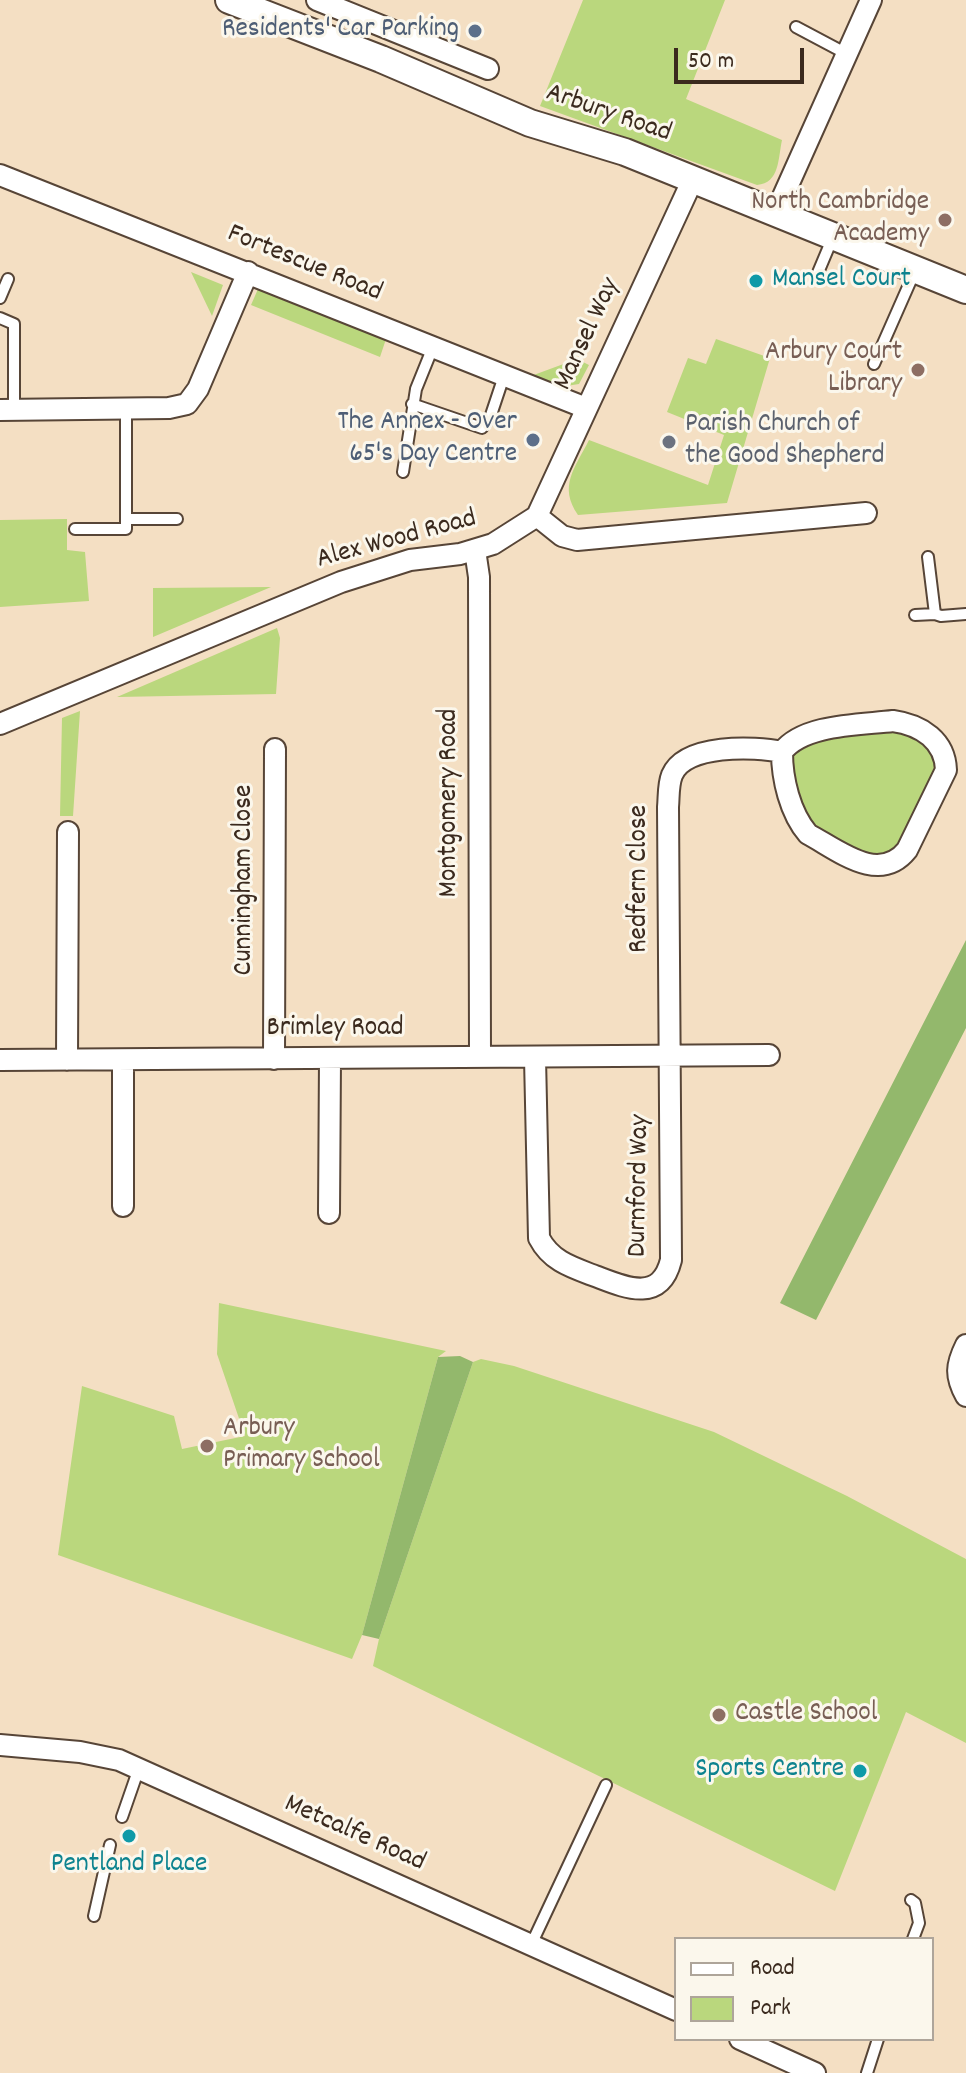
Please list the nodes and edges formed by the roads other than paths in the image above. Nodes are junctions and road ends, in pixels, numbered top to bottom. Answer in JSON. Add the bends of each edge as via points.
{"nodes":[{"id":1,"x":229,"y":0,"type":"edge"},
{"id":2,"x":317,"y":0,"type":"edge"},
{"id":3,"x":871,"y":0,"type":"edge"},
{"id":4,"x":796,"y":27,"type":"dead end"},
{"id":5,"x":845,"y":53,"type":"junction"},
{"id":6,"x":488,"y":69,"type":"dead end"},
{"id":7,"x":0,"y":175,"type":"edge"},
{"id":8,"x":693,"y":179,"type":"junction"},
{"id":9,"x":776,"y":212,"type":"junction"},
{"id":10,"x":833,"y":236,"type":"junction"},
{"id":11,"x":916,"y":269,"type":"junction"},
{"id":12,"x":248,"y":272,"type":"junction"},
{"id":13,"x":817,"y":275,"type":"dead end"},
{"id":14,"x":8,"y":279,"type":"dead end"},
{"id":15,"x":962,"y":285,"type":"edge"},
{"id":16,"x":0,"y":298,"type":"edge"},
{"id":17,"x":0,"y":318,"type":"edge"},
{"id":18,"x":433,"y":347,"type":"junction"},
{"id":19,"x":874,"y":364,"type":"dead end"},
{"id":20,"x":504,"y":376,"type":"junction"},
{"id":21,"x":412,"y":404,"type":"junction"},
{"id":22,"x":126,"y":408,"type":"junction"},
{"id":23,"x":586,"y":408,"type":"junction"},
{"id":24,"x":7,"y":410,"type":"edge"},
{"id":25,"x":403,"y":472,"type":"dead end"},
{"id":26,"x":866,"y":513,"type":"dead end"},
{"id":27,"x":537,"y":516,"type":"junction"},
{"id":28,"x":126,"y":519,"type":"junction"},
{"id":29,"x":177,"y":519,"type":"dead end"},
{"id":30,"x":75,"y":529,"type":"dead end"},
{"id":31,"x":475,"y":550,"type":"junction"},
{"id":32,"x":928,"y":557,"type":"dead end"},
{"id":33,"x":935,"y":614,"type":"junction"},
{"id":34,"x":966,"y":614,"type":"edge"},
{"id":35,"x":915,"y":615,"type":"dead end"},
{"id":36,"x":0,"y":724,"type":"edge"},
{"id":37,"x":275,"y":749,"type":"dead end"},
{"id":38,"x":782,"y":752,"type":"junction"},
{"id":39,"x":68,"y":832,"type":"dead end"},
{"id":40,"x":769,"y":1055,"type":"dead end"},
{"id":41,"x":670,"y":1056,"type":"junction"},
{"id":42,"x":480,"y":1057,"type":"junction"},
{"id":43,"x":535,"y":1058,"type":"junction"},
{"id":44,"x":274,"y":1059,"type":"junction"},
{"id":45,"x":330,"y":1059,"type":"junction"},
{"id":46,"x":0,"y":1060,"type":"edge"},
{"id":47,"x":67,"y":1060,"type":"junction"},
{"id":48,"x":123,"y":1060,"type":"junction"},
{"id":49,"x":123,"y":1206,"type":"dead end"},
{"id":50,"x":329,"y":1213,"type":"dead end"},
{"id":51,"x":966,"y":1345,"type":"edge"},
{"id":52,"x":962,"y":1388,"type":"edge"},
{"id":53,"x":0,"y":1745,"type":"edge"},
{"id":54,"x":139,"y":1768,"type":"junction"},
{"id":55,"x":606,"y":1785,"type":"dead end"},
{"id":56,"x":122,"y":1817,"type":"dead end"},
{"id":57,"x":110,"y":1845,"type":"dead end"},
{"id":58,"x":911,"y":1900,"type":"dead end"},
{"id":59,"x":94,"y":1916,"type":"dead end"},
{"id":60,"x":914,"y":1937,"type":"edge"},
{"id":61,"x":531,"y":1945,"type":"junction"},
{"id":62,"x":674,"y":2009,"type":"edge"},
{"id":63,"x":744,"y":2041,"type":"edge"},
{"id":64,"x":877,"y":2041,"type":"edge"},
{"id":65,"x":815,"y":2073,"type":"edge"},
{"id":66,"x":867,"y":2073,"type":"edge"}],
"edges":[{"from":1,"to":8,"type":"street","name":"Arbury Road","via":[[530,123]]},
{"from":2,"to":6,"type":"street"},
{"from":3,"to":5,"type":"street"},
{"from":4,"to":5,"type":"lane"},
{"from":5,"to":9,"type":"street"},
{"from":7,"to":12,"type":"street","name":"Fortescue Road"},
{"from":8,"to":9,"type":"street","name":"Arbury Road"},
{"from":8,"to":23,"type":"street","name":"Mansel Way"},
{"from":9,"to":10,"type":"street","name":"Arbury Road"},
{"from":10,"to":11,"type":"street","name":"Arbury Road"},
{"from":10,"to":13,"type":"lane"},
{"from":11,"to":15,"type":"street","name":"Arbury Road"},
{"from":11,"to":19,"type":"lane"},
{"from":12,"to":18,"type":"street","name":"Fortescue Road"},
{"from":12,"to":22,"type":"street","via":[[192,398],[179,407]]},
{"from":14,"to":16,"type":"lane"},
{"from":17,"to":24,"type":"lane","via":[[14,324]]},
{"from":18,"to":20,"type":"street","name":"Fortescue Road"},
{"from":18,"to":21,"type":"lane"},
{"from":20,"to":21,"type":"lane","via":[[482,428]]},
{"from":20,"to":23,"type":"street","name":"Fortescue Road"},
{"from":21,"to":25,"type":"lane"},
{"from":22,"to":24,"type":"street"},
{"from":22,"to":28,"type":"lane"},
{"from":23,"to":27,"type":"street","name":"Mansel Way"},
{"from":26,"to":27,"type":"street","via":[[577,540],[562,536]]},
{"from":27,"to":31,"type":"street","name":"Alex Wood Road"},
{"from":28,"to":29,"type":"lane"},
{"from":28,"to":30,"type":"lane","via":[[126,529]]},
{"from":31,"to":36,"type":"street","name":"Alex Wood Road","via":[[410,560],[341,582]]},
{"from":31,"to":42,"type":"street","name":"Montgomery Road"},
{"from":32,"to":33,"type":"lane"},
{"from":33,"to":34,"type":"lane"},
{"from":33,"to":35,"type":"lane"},
{"from":37,"to":44,"type":"street","name":"Cunningham Close"},
{"from":38,"to":38,"type":"street","via":[[812,732],[893,721],[906,723],[940,745],[946,770],[907,850],[890,865],[869,866],[801,826],[782,769]]},
{"from":38,"to":41,"type":"street","name":"Redfern Close","via":[[756,747],[701,753],[685,759],[671,776]]},
{"from":39,"to":47,"type":"street"},
{"from":40,"to":41,"type":"street","name":"Brimley Road"},
{"from":41,"to":43,"type":"street","name":"Brimley Road"},
{"from":41,"to":43,"type":"street","name":"Durnford Way","via":[[671,1260],[663,1279],[651,1288],[630,1290],[565,1265],[539,1238]]},
{"from":42,"to":43,"type":"street","name":"Brimley Road"},
{"from":42,"to":45,"type":"street","name":"Brimley Road"},
{"from":44,"to":45,"type":"street","name":"Brimley Road"},
{"from":44,"to":48,"type":"street","name":"Brimley Road"},
{"from":45,"to":50,"type":"street"},
{"from":46,"to":47,"type":"street","name":"Brimley Road"},
{"from":47,"to":48,"type":"street","name":"Brimley Road"},
{"from":48,"to":49,"type":"street"},
{"from":51,"to":52,"type":"street","via":[[957,1363]]},
{"from":53,"to":54,"type":"street","name":"Metcalfe Road","via":[[80,1752]]},
{"from":54,"to":56,"type":"lane"},
{"from":54,"to":61,"type":"street","name":"Metcalfe Road"},
{"from":55,"to":61,"type":"lane"},
{"from":57,"to":59,"type":"lane"},
{"from":58,"to":60,"type":"lane","via":[[919,1923]]},
{"from":61,"to":62,"type":"street","name":"Metcalfe Road"},
{"from":63,"to":65,"type":"street"},
{"from":64,"to":66,"type":"lane"}]}
